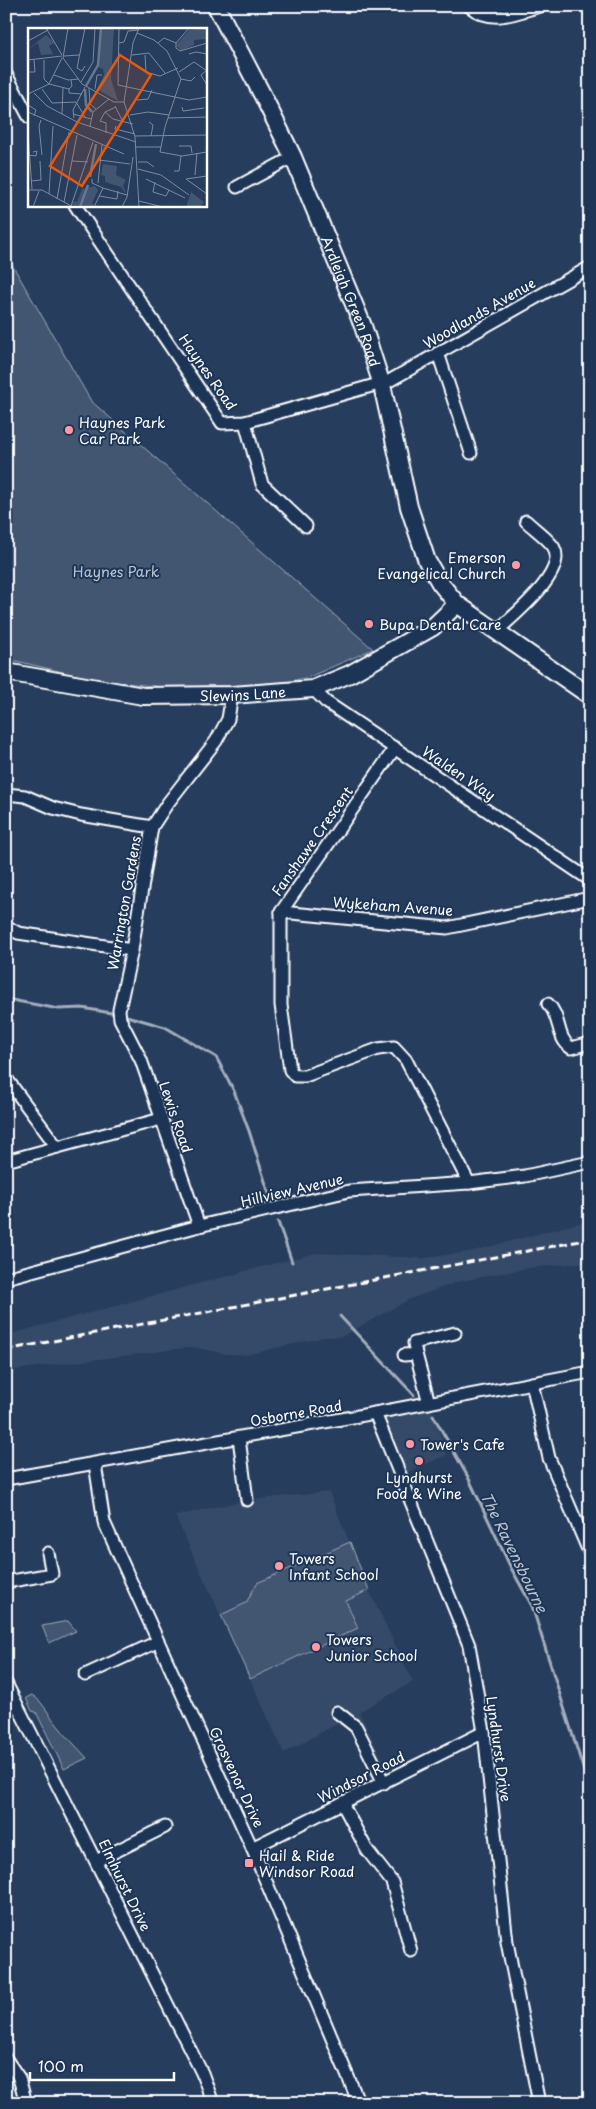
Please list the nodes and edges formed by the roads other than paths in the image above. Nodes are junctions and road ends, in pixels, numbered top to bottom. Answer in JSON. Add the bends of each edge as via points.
{"nodes":[{"id":1,"x":216,"y":6,"type":"edge"},
{"id":2,"x":469,"y":6,"type":"edge"},
{"id":3,"x":540,"y":6,"type":"edge"},
{"id":4,"x":6,"y":74,"type":"edge"},
{"id":5,"x":28,"y":115,"type":"edge"},
{"id":6,"x":292,"y":157,"type":"junction"},
{"id":7,"x":237,"y":187,"type":"dead end"},
{"id":8,"x":76,"y":206,"type":"edge"},
{"id":9,"x":590,"y":267,"type":"edge"},
{"id":10,"x":438,"y":354,"type":"junction"},
{"id":11,"x":382,"y":385,"type":"junction"},
{"id":12,"x":245,"y":422,"type":"junction"},
{"id":13,"x":471,"y":453,"type":"dead end"},
{"id":14,"x":526,"y":521,"type":"dead end"},
{"id":15,"x":306,"y":526,"type":"dead end"},
{"id":16,"x":457,"y":604,"type":"junction"},
{"id":17,"x":497,"y":631,"type":"junction"},
{"id":18,"x":6,"y":672,"type":"edge"},
{"id":19,"x":313,"y":689,"type":"junction"},
{"id":20,"x":232,"y":695,"type":"junction"},
{"id":21,"x":590,"y":696,"type":"edge"},
{"id":22,"x":395,"y":748,"type":"junction"},
{"id":23,"x":6,"y":794,"type":"edge"},
{"id":24,"x":152,"y":827,"type":"junction"},
{"id":25,"x":590,"y":880,"type":"edge"},
{"id":26,"x":590,"y":898,"type":"edge"},
{"id":27,"x":281,"y":912,"type":"junction"},
{"id":28,"x":6,"y":926,"type":"edge"},
{"id":29,"x":132,"y":950,"type":"junction"},
{"id":30,"x":548,"y":1004,"type":"dead end"},
{"id":31,"x":119,"y":1014,"type":"joint"},
{"id":32,"x":590,"y":1044,"type":"edge"},
{"id":33,"x":6,"y":1078,"type":"edge"},
{"id":34,"x":161,"y":1118,"type":"junction"},
{"id":35,"x":57,"y":1147,"type":"junction"},
{"id":36,"x":6,"y":1161,"type":"edge"},
{"id":37,"x":590,"y":1162,"type":"edge"},
{"id":38,"x":469,"y":1183,"type":"junction"},
{"id":39,"x":200,"y":1226,"type":"junction"},
{"id":40,"x":6,"y":1278,"type":"edge"},
{"id":41,"x":455,"y":1333,"type":"dead end"},
{"id":42,"x":416,"y":1354,"type":"junction"},
{"id":43,"x":404,"y":1355,"type":"dead end"},
{"id":44,"x":590,"y":1372,"type":"edge"},
{"id":45,"x":532,"y":1383,"type":"junction"},
{"id":46,"x":428,"y":1403,"type":"junction"},
{"id":47,"x":376,"y":1413,"type":"junction"},
{"id":48,"x":239,"y":1438,"type":"junction"},
{"id":49,"x":95,"y":1464,"type":"junction"},
{"id":50,"x":6,"y":1479,"type":"edge"},
{"id":51,"x":247,"y":1500,"type":"dead end"},
{"id":52,"x":48,"y":1553,"type":"dead end"},
{"id":53,"x":590,"y":1554,"type":"edge"},
{"id":54,"x":6,"y":1582,"type":"edge"},
{"id":55,"x":157,"y":1642,"type":"junction"},
{"id":56,"x":85,"y":1675,"type":"dead end"},
{"id":57,"x":6,"y":1683,"type":"edge"},
{"id":58,"x":337,"y":1712,"type":"dead end"},
{"id":59,"x":484,"y":1732,"type":"junction"},
{"id":60,"x":384,"y":1783,"type":"junction"},
{"id":61,"x":342,"y":1804,"type":"junction"},
{"id":62,"x":165,"y":1827,"type":"dead end"},
{"id":63,"x":252,"y":1848,"type":"junction"},
{"id":64,"x":96,"y":1860,"type":"junction"},
{"id":65,"x":411,"y":1950,"type":"dead end"},
{"id":66,"x":6,"y":2059,"type":"edge"},
{"id":67,"x":26,"y":2103,"type":"edge"},
{"id":68,"x":213,"y":2103,"type":"edge"},
{"id":69,"x":359,"y":2103,"type":"edge"},
{"id":70,"x":539,"y":2103,"type":"edge"}],
"edges":[{"from":1,"to":6,"type":"street","name":"Ardleigh Green Road"},
{"from":2,"to":3,"type":"street","via":[[489,17],[500,17]]},
{"from":4,"to":5,"type":"street"},
{"from":6,"to":7,"type":"street"},
{"from":6,"to":11,"type":"street","name":"Ardleigh Green Road","via":[[363,326]]},
{"from":8,"to":12,"type":"street","name":"Haynes Road","via":[[222,423]]},
{"from":9,"to":10,"type":"street","name":"Woodlands Avenue"},
{"from":10,"to":11,"type":"street","name":"Woodlands Avenue"},
{"from":10,"to":13,"type":"street"},
{"from":11,"to":12,"type":"street","name":"Haynes Road"},
{"from":11,"to":16,"type":"street","name":"Ardleigh Green Road","via":[[409,507],[427,561]]},
{"from":12,"to":15,"type":"street","via":[[262,484]]},
{"from":14,"to":17,"type":"street","via":[[554,548],[557,561],[547,581]]},
{"from":16,"to":17,"type":"street","name":"Ardleigh Green Road"},
{"from":16,"to":19,"type":"street","name":"Slewins Lane","via":[[433,627],[350,674]]},
{"from":17,"to":21,"type":"street","name":"Ardleigh Green Road"},
{"from":18,"to":20,"type":"street","name":"Slewins Lane","via":[[143,696]]},
{"from":19,"to":20,"type":"street","name":"Slewins Lane"},
{"from":19,"to":22,"type":"street","name":"Walden Way","via":[[326,702]]},
{"from":20,"to":24,"type":"street","name":"Warrington Gardens","via":[[228,718],[216,741]]},
{"from":22,"to":25,"type":"street","name":"Walden Way"},
{"from":22,"to":27,"type":"street","name":"Fanshawe Crescent"},
{"from":23,"to":24,"type":"street","via":[[25,796],[81,815]]},
{"from":24,"to":29,"type":"street","name":"Warrington Gardens"},
{"from":26,"to":27,"type":"street","name":"Wykeham Avenue","via":[[447,928]]},
{"from":27,"to":38,"type":"street","name":"Fanshawe Crescent","via":[[282,1005],[290,1070],[295,1076],[305,1076],[378,1049],[394,1048],[406,1060]]},
{"from":28,"to":29,"type":"street","via":[[18,933]]},
{"from":29,"to":31,"type":"street","name":"Warrington Gardens"},
{"from":30,"to":32,"type":"street","via":[[555,1011],[564,1043],[570,1048]]},
{"from":31,"to":34,"type":"street","name":"Lewis Road","via":[[141,1060]]},
{"from":33,"to":35,"type":"street"},
{"from":34,"to":35,"type":"street"},
{"from":34,"to":39,"type":"street","name":"Lewis Road"},
{"from":35,"to":36,"type":"street"},
{"from":37,"to":38,"type":"street","name":"Hillview Avenue","via":[[525,1176]]},
{"from":38,"to":39,"type":"street","name":"Hillview Avenue","via":[[349,1192]]},
{"from":39,"to":40,"type":"street","name":"Hillview Avenue"},
{"from":41,"to":42,"type":"street","via":[[414,1343]]},
{"from":42,"to":43,"type":"street"},
{"from":42,"to":46,"type":"street"},
{"from":44,"to":45,"type":"street","name":"Osborne Road"},
{"from":45,"to":46,"type":"street","name":"Osborne Road"},
{"from":45,"to":53,"type":"street","via":[[549,1458]]},
{"from":46,"to":47,"type":"street","name":"Osborne Road"},
{"from":47,"to":48,"type":"street","name":"Osborne Road"},
{"from":47,"to":59,"type":"street","name":"Lyndhurst Drive","via":[[469,1645]]},
{"from":48,"to":49,"type":"street","name":"Osborne Road"},
{"from":48,"to":51,"type":"street"},
{"from":49,"to":50,"type":"street","name":"Osborne Road"},
{"from":49,"to":55,"type":"street","name":"Grosvenor Drive","via":[[104,1522]]},
{"from":52,"to":54,"type":"street","via":[[52,1574]]},
{"from":55,"to":56,"type":"street"},
{"from":55,"to":63,"type":"street","name":"Grosvenor Drive"},
{"from":57,"to":64,"type":"street","name":"Elmhurst Drive"},
{"from":58,"to":60,"type":"street","via":[[356,1727]]},
{"from":59,"to":60,"type":"street","name":"Windsor Road"},
{"from":59,"to":70,"type":"street","name":"Lyndhurst Drive","via":[[507,1942]]},
{"from":60,"to":61,"type":"street","name":"Windsor Road"},
{"from":61,"to":63,"type":"street","name":"Windsor Road"},
{"from":61,"to":65,"type":"street","via":[[367,1850],[392,1882]]},
{"from":62,"to":64,"type":"street"},
{"from":63,"to":69,"type":"street","name":"Grosvenor Drive"},
{"from":64,"to":68,"type":"street","name":"Elmhurst Drive","via":[[202,2073]]},
{"from":66,"to":67,"type":"street","via":[[19,2078]]}]}
